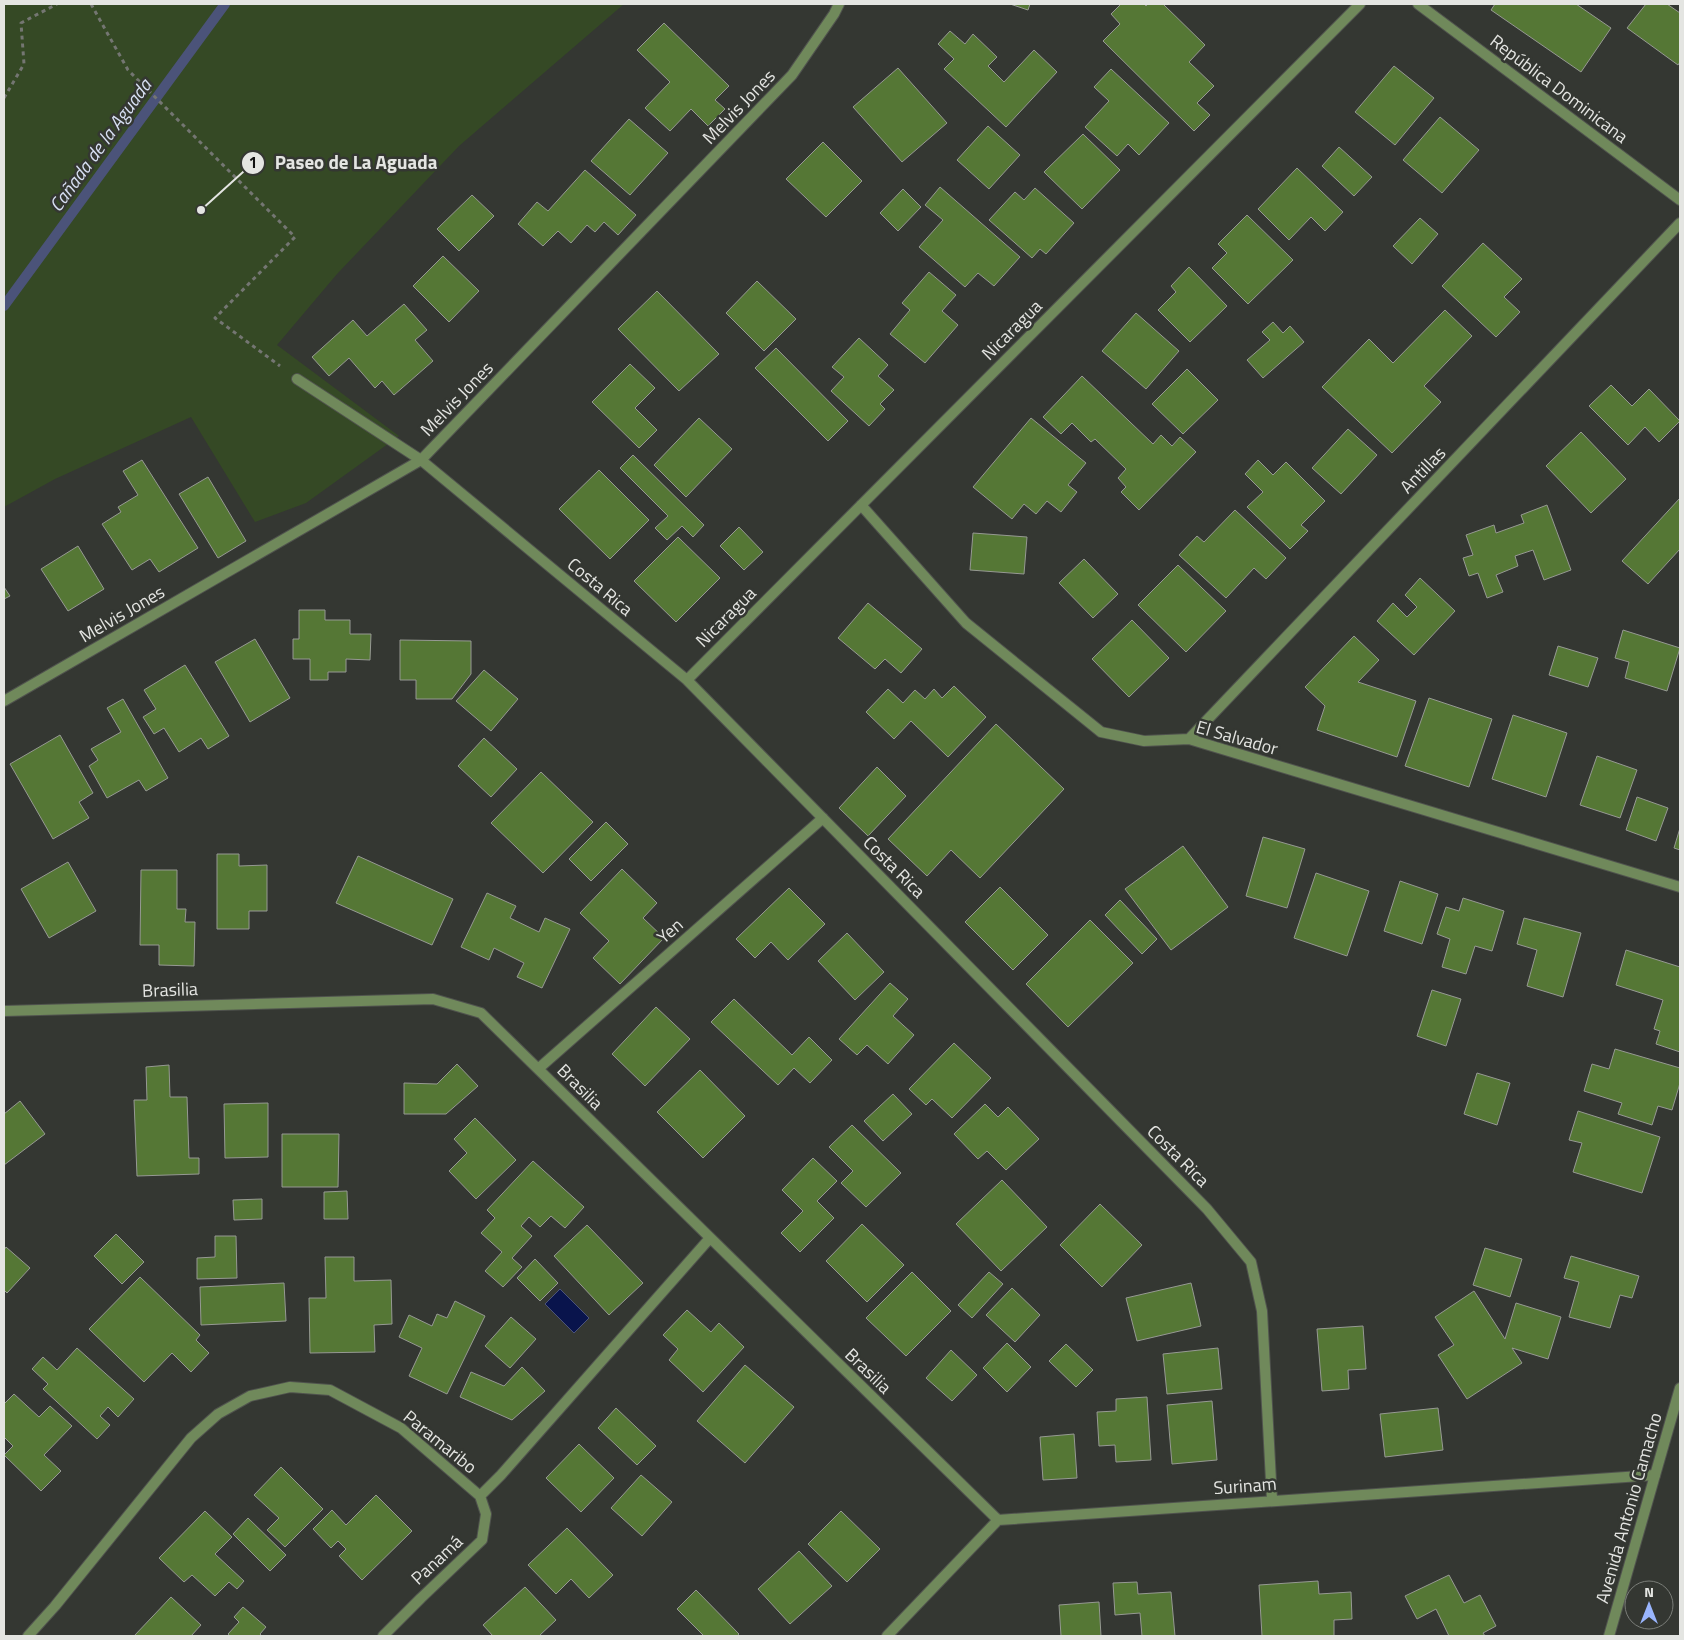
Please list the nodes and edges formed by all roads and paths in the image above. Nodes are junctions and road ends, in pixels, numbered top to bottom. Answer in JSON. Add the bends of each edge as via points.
{"nodes":[{"id":1,"x":57,"y":4,"type":"edge"},
{"id":2,"x":91,"y":4,"type":"edge"},
{"id":3,"x":839,"y":4,"type":"edge"},
{"id":4,"x":1360,"y":4,"type":"edge"},
{"id":5,"x":1418,"y":4,"type":"edge"},
{"id":6,"x":4,"y":98,"type":"edge"},
{"id":7,"x":1680,"y":200,"type":"edge"},
{"id":8,"x":1680,"y":223,"type":"edge"},
{"id":9,"x":297,"y":379,"type":"joint"},
{"id":10,"x":421,"y":460,"type":"junction"},
{"id":11,"x":861,"y":505,"type":"junction"},
{"id":12,"x":687,"y":680,"type":"junction"},
{"id":13,"x":4,"y":700,"type":"edge"},
{"id":14,"x":1189,"y":739,"type":"junction"},
{"id":15,"x":824,"y":818,"type":"junction"},
{"id":16,"x":1680,"y":888,"type":"edge"},
{"id":17,"x":4,"y":1011,"type":"edge"},
{"id":18,"x":538,"y":1069,"type":"junction"},
{"id":19,"x":710,"y":1238,"type":"junction"},
{"id":20,"x":1680,"y":1388,"type":"edge"},
{"id":21,"x":1655,"y":1474,"type":"junction"},
{"id":22,"x":480,"y":1496,"type":"junction"},
{"id":23,"x":1272,"y":1500,"type":"junction"},
{"id":24,"x":998,"y":1520,"type":"junction"},
{"id":25,"x":28,"y":1636,"type":"edge"},
{"id":26,"x":383,"y":1636,"type":"edge"},
{"id":27,"x":887,"y":1636,"type":"edge"},
{"id":28,"x":1609,"y":1636,"type":"edge"}],
"edges":[{"from":1,"to":6,"type":"path","via":[[21,22],[24,64]]},
{"from":2,"to":9,"type":"path","via":[[128,70],[295,237],[215,318]]},
{"from":3,"to":10,"type":"street","name":"Melvis Jones","via":[[792,75]]},
{"from":4,"to":11,"type":"street","name":"Nicaragua"},
{"from":5,"to":7,"type":"street","name":"República Dominicana"},
{"from":8,"to":14,"type":"street","name":"Antillas"},
{"from":9,"to":10,"type":"street","name":"Costa Rica"},
{"from":10,"to":12,"type":"street","name":"Costa Rica"},
{"from":10,"to":13,"type":"street","name":"Melvis Jones"},
{"from":11,"to":12,"type":"street","name":"Nicaragua"},
{"from":11,"to":14,"type":"street","name":"El Salvador","via":[[966,623],[1101,732],[1144,742]]},
{"from":12,"to":15,"type":"street","name":"Costa Rica"},
{"from":14,"to":16,"type":"street","name":"El Salvador"},
{"from":15,"to":18,"type":"street","name":"Yen"},
{"from":15,"to":23,"type":"street","name":"Costa Rica","via":[[1207,1208],[1251,1262],[1262,1312]]},
{"from":17,"to":18,"type":"street","name":"Brasilia","via":[[434,999],[481,1013]]},
{"from":18,"to":19,"type":"street","name":"Brasilia"},
{"from":19,"to":22,"type":"street","name":"Paramaribo"},
{"from":19,"to":24,"type":"street","name":"Brasilia"},
{"from":20,"to":21,"type":"street","name":"Avenida Antonio Camacho"},
{"from":21,"to":23,"type":"street","name":"Surinam"},
{"from":21,"to":28,"type":"street","name":"Avenida Antonio Camacho"},
{"from":22,"to":25,"type":"street","name":"Paramaribo","via":[[401,1428],[330,1390],[290,1387],[250,1396],[218,1414],[191,1438],[56,1606]]},
{"from":22,"to":26,"type":"street","name":"Panamá","via":[[486,1514],[482,1540]]},
{"from":23,"to":24,"type":"street","name":"Surinam"},
{"from":24,"to":27,"type":"street"}]}
